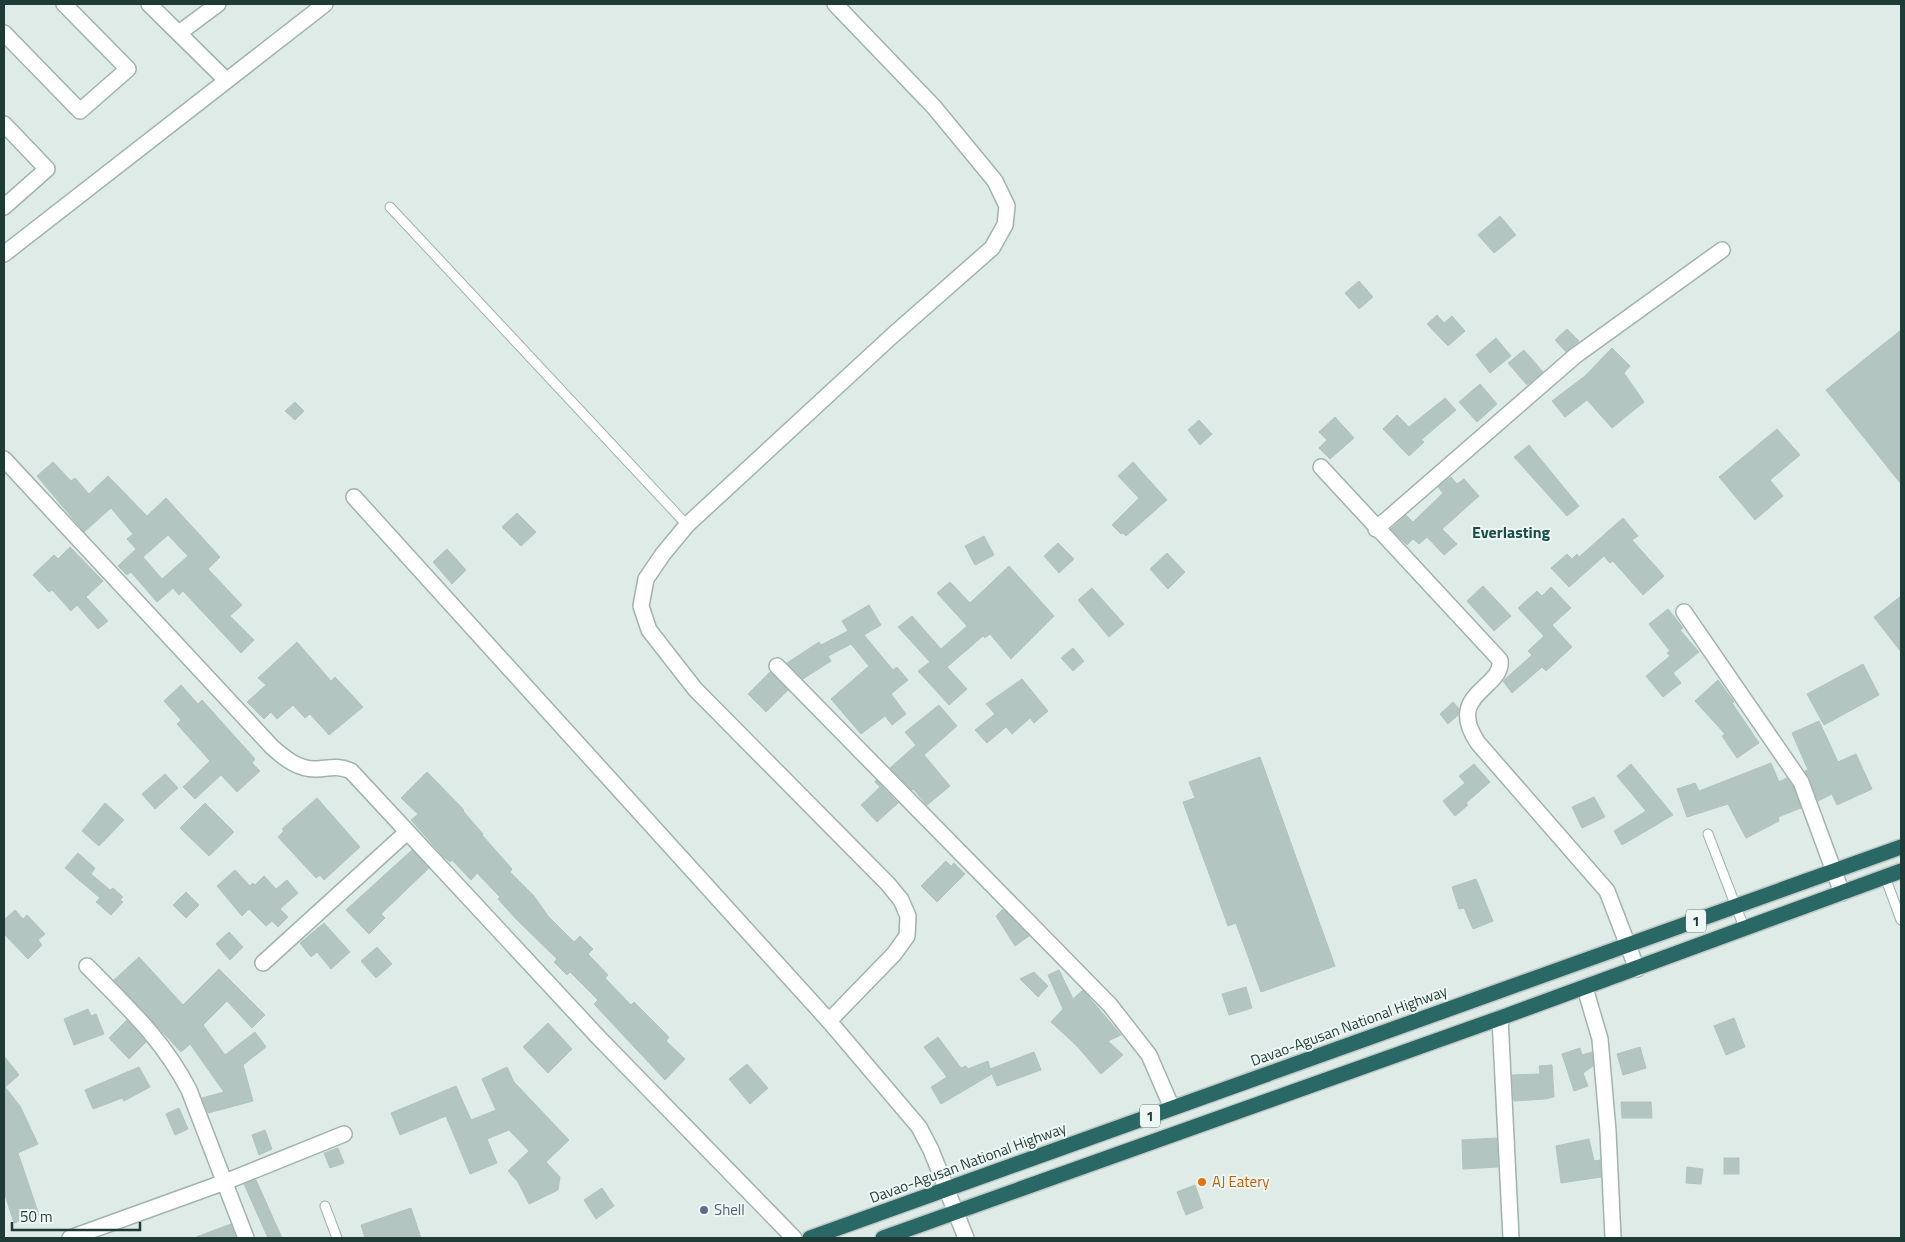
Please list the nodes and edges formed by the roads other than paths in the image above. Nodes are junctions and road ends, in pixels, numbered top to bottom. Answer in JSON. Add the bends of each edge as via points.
{"nodes":[{"id":1,"x":64,"y":4,"type":"edge"},
{"id":2,"x":149,"y":4,"type":"edge"},
{"id":3,"x":218,"y":4,"type":"edge"},
{"id":4,"x":325,"y":4,"type":"edge"},
{"id":5,"x":835,"y":4,"type":"edge"},
{"id":6,"x":4,"y":33,"type":"edge"},
{"id":7,"x":179,"y":34,"type":"junction"},
{"id":8,"x":226,"y":80,"type":"junction"},
{"id":9,"x":4,"y":124,"type":"edge"},
{"id":10,"x":4,"y":207,"type":"edge"},
{"id":11,"x":390,"y":207,"type":"dead end"},
{"id":12,"x":1722,"y":250,"type":"dead end"},
{"id":13,"x":4,"y":254,"type":"edge"},
{"id":14,"x":4,"y":459,"type":"edge"},
{"id":15,"x":1321,"y":467,"type":"dead end"},
{"id":16,"x":354,"y":497,"type":"dead end"},
{"id":17,"x":687,"y":525,"type":"junction"},
{"id":18,"x":1376,"y":529,"type":"junction"},
{"id":19,"x":1684,"y":612,"type":"dead end"},
{"id":20,"x":778,"y":666,"type":"dead end"},
{"id":21,"x":408,"y":832,"type":"junction"},
{"id":22,"x":1708,"y":834,"type":"dead end"},
{"id":23,"x":1901,"y":848,"type":"edge"},
{"id":24,"x":1901,"y":871,"type":"edge"},
{"id":25,"x":1834,"y":872,"type":"junction"},
{"id":26,"x":1885,"y":877,"type":"junction"},
{"id":27,"x":1842,"y":893,"type":"junction"},
{"id":28,"x":1736,"y":907,"type":"junction"},
{"id":29,"x":1901,"y":920,"type":"edge"},
{"id":30,"x":1745,"y":930,"type":"junction"},
{"id":31,"x":1628,"y":944,"type":"junction"},
{"id":32,"x":263,"y":963,"type":"dead end"},
{"id":33,"x":87,"y":966,"type":"dead end"},
{"id":34,"x":1637,"y":969,"type":"junction"},
{"id":35,"x":1585,"y":988,"type":"junction"},
{"id":36,"x":1500,"y":1018,"type":"junction"},
{"id":37,"x":829,"y":1020,"type":"junction"},
{"id":38,"x":1241,"y":1083,"type":"junction"},
{"id":39,"x":1249,"y":1106,"type":"junction"},
{"id":40,"x":1172,"y":1108,"type":"junction"},
{"id":41,"x":344,"y":1134,"type":"dead end"},
{"id":42,"x":225,"y":1182,"type":"junction"},
{"id":43,"x":946,"y":1189,"type":"junction"},
{"id":44,"x":325,"y":1206,"type":"dead end"},
{"id":45,"x":955,"y":1212,"type":"junction"},
{"id":46,"x":70,"y":1238,"type":"edge"},
{"id":47,"x":246,"y":1238,"type":"edge"},
{"id":48,"x":337,"y":1238,"type":"edge"},
{"id":49,"x":794,"y":1238,"type":"edge"},
{"id":50,"x":810,"y":1238,"type":"edge"},
{"id":51,"x":883,"y":1238,"type":"edge"},
{"id":52,"x":966,"y":1238,"type":"edge"},
{"id":53,"x":1512,"y":1238,"type":"edge"},
{"id":54,"x":1613,"y":1238,"type":"edge"}],
"edges":[{"from":1,"to":6,"type":"street","via":[[128,69],[80,111]]},
{"from":2,"to":7,"type":"street"},
{"from":3,"to":7,"type":"street"},
{"from":4,"to":8,"type":"street"},
{"from":5,"to":17,"type":"street","via":[[934,107],[995,181],[1007,206],[1005,225],[992,248]]},
{"from":7,"to":8,"type":"street"},
{"from":8,"to":13,"type":"street"},
{"from":9,"to":10,"type":"street","via":[[47,169]]},
{"from":11,"to":17,"type":"lane"},
{"from":12,"to":18,"type":"street","via":[[1575,356]]},
{"from":14,"to":21,"type":"street","via":[[272,747],[302,767],[336,766],[351,771]]},
{"from":15,"to":18,"type":"street"},
{"from":16,"to":37,"type":"street"},
{"from":17,"to":37,"type":"street","via":[[646,579],[641,606],[649,630],[695,689],[888,884],[901,900],[908,916],[907,936],[894,954]]},
{"from":18,"to":31,"type":"street","via":[[1500,660],[1498,672],[1472,702],[1466,716],[1468,729],[1607,891]]},
{"from":19,"to":25,"type":"street","via":[[1801,782]]},
{"from":20,"to":40,"type":"street","via":[[1110,1005],[1149,1055]]},
{"from":21,"to":32,"type":"street"},
{"from":21,"to":49,"type":"street","via":[[600,1039]]},
{"from":22,"to":28,"type":"lane"},
{"from":23,"to":25,"type":"highway","name":"Davao-Agusan National Highway","number":"1"},
{"from":24,"to":26,"type":"highway","number":"1"},
{"from":25,"to":27,"type":"street"},
{"from":25,"to":28,"type":"highway","name":"Davao-Agusan National Highway","number":"1"},
{"from":26,"to":27,"type":"highway","number":"1"},
{"from":26,"to":29,"type":"lane"},
{"from":27,"to":30,"type":"highway","number":"1"},
{"from":28,"to":30,"type":"lane"},
{"from":28,"to":31,"type":"highway","name":"Davao-Agusan National Highway","number":"1"},
{"from":30,"to":34,"type":"highway","number":"1"},
{"from":31,"to":34,"type":"street"},
{"from":31,"to":38,"type":"highway","name":"Davao-Agusan National Highway","number":"1"},
{"from":33,"to":42,"type":"street","via":[[158,1040],[177,1067]]},
{"from":34,"to":35,"type":"highway","number":"1"},
{"from":35,"to":36,"type":"highway","number":"1"},
{"from":35,"to":54,"type":"street","via":[[1600,1039]]},
{"from":36,"to":39,"type":"highway","number":"1"},
{"from":36,"to":53,"type":"street"},
{"from":37,"to":43,"type":"street","via":[[919,1127],[932,1150]]},
{"from":38,"to":39,"type":"highway"},
{"from":38,"to":40,"type":"highway","name":"Davao-Agusan National Highway","number":"1"},
{"from":39,"to":45,"type":"highway","number":"1"},
{"from":40,"to":43,"type":"highway","name":"Davao-Agusan National Highway","number":"1"},
{"from":41,"to":42,"type":"street"},
{"from":42,"to":46,"type":"street"},
{"from":42,"to":47,"type":"street"},
{"from":43,"to":45,"type":"street"},
{"from":43,"to":50,"type":"highway","name":"Davao-Agusan National Highway","number":"1"},
{"from":44,"to":48,"type":"lane"},
{"from":45,"to":51,"type":"highway","number":"1"},
{"from":45,"to":52,"type":"street"}]}
